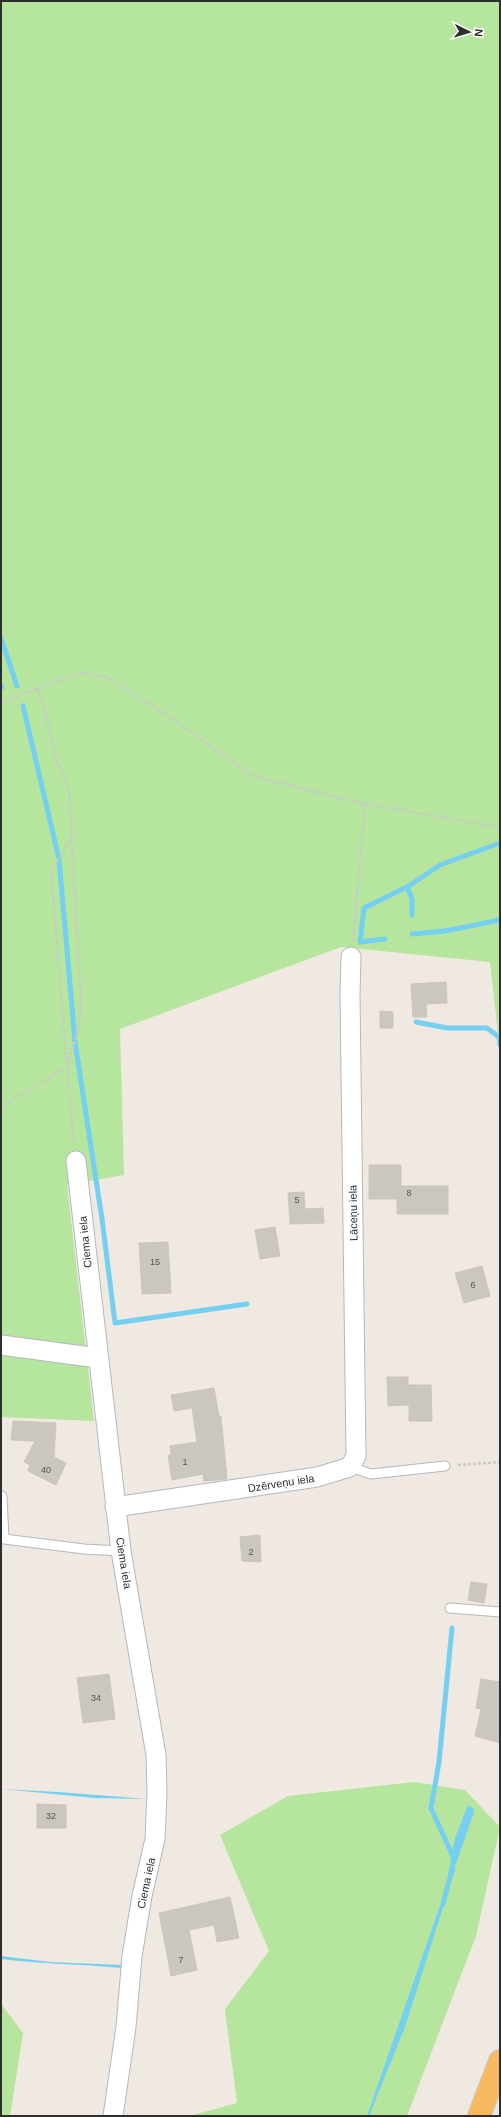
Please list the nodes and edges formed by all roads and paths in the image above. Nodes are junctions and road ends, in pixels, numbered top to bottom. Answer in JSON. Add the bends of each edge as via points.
{"nodes":[{"id":1,"x":37,"y":688,"type":"junction"},
{"id":2,"x":1,"y":703,"type":"edge"},
{"id":3,"x":365,"y":804,"type":"junction"},
{"id":4,"x":500,"y":827,"type":"edge"},
{"id":5,"x":72,"y":837,"type":"junction"},
{"id":6,"x":351,"y":957,"type":"joint"},
{"id":7,"x":68,"y":1067,"type":"junction"},
{"id":8,"x":1,"y":1107,"type":"edge"},
{"id":9,"x":76,"y":1161,"type":"joint"},
{"id":10,"x":1,"y":1345,"type":"edge"},
{"id":11,"x":98,"y":1358,"type":"junction"},
{"id":12,"x":500,"y":1462,"type":"edge"},
{"id":13,"x":445,"y":1466,"type":"joint"},
{"id":14,"x":350,"y":1467,"type":"junction"},
{"id":15,"x":2,"y":1496,"type":"dead end"},
{"id":16,"x":115,"y":1507,"type":"junction"},
{"id":17,"x":3,"y":1539,"type":"edge"},
{"id":18,"x":121,"y":1551,"type":"junction"},
{"id":19,"x":450,"y":1608,"type":"dead end"},
{"id":20,"x":500,"y":1612,"type":"edge"},
{"id":21,"x":500,"y":2061,"type":"edge"},
{"id":22,"x":113,"y":2116,"type":"edge"},
{"id":23,"x":479,"y":2116,"type":"edge"}],
"edges":[{"from":1,"to":2,"type":"path"},
{"from":1,"to":3,"type":"path","via":[[81,673],[107,677],[253,776]]},
{"from":1,"to":5,"type":"path","via":[[58,765],[69,789]]},
{"from":3,"to":4,"type":"path"},
{"from":3,"to":6,"type":"path"},
{"from":5,"to":7,"type":"path","via":[[81,1009]]},
{"from":5,"to":7,"type":"path","via":[[51,871]]},
{"from":6,"to":14,"type":"street","name":"Lāceņu iela","via":[[357,1438],[356,1456]]},
{"from":7,"to":8,"type":"path"},
{"from":7,"to":9,"type":"path"},
{"from":9,"to":11,"type":"street","name":"Ciema iela"},
{"from":10,"to":11,"type":"street"},
{"from":11,"to":16,"type":"street","name":"Ciema iela"},
{"from":12,"to":13,"type":"path"},
{"from":13,"to":14,"type":"lane","via":[[371,1474]]},
{"from":14,"to":16,"type":"street","name":"Dzērveņu iela","via":[[316,1477]]},
{"from":15,"to":17,"type":"lane"},
{"from":16,"to":18,"type":"street","name":"Ciema iela"},
{"from":17,"to":18,"type":"lane"},
{"from":18,"to":22,"type":"street","name":"Ciema iela","via":[[156,1755],[157,1793],[155,1839],[132,1956],[126,2027]]},
{"from":19,"to":20,"type":"lane"},
{"from":21,"to":23,"type":"highway"}]}
